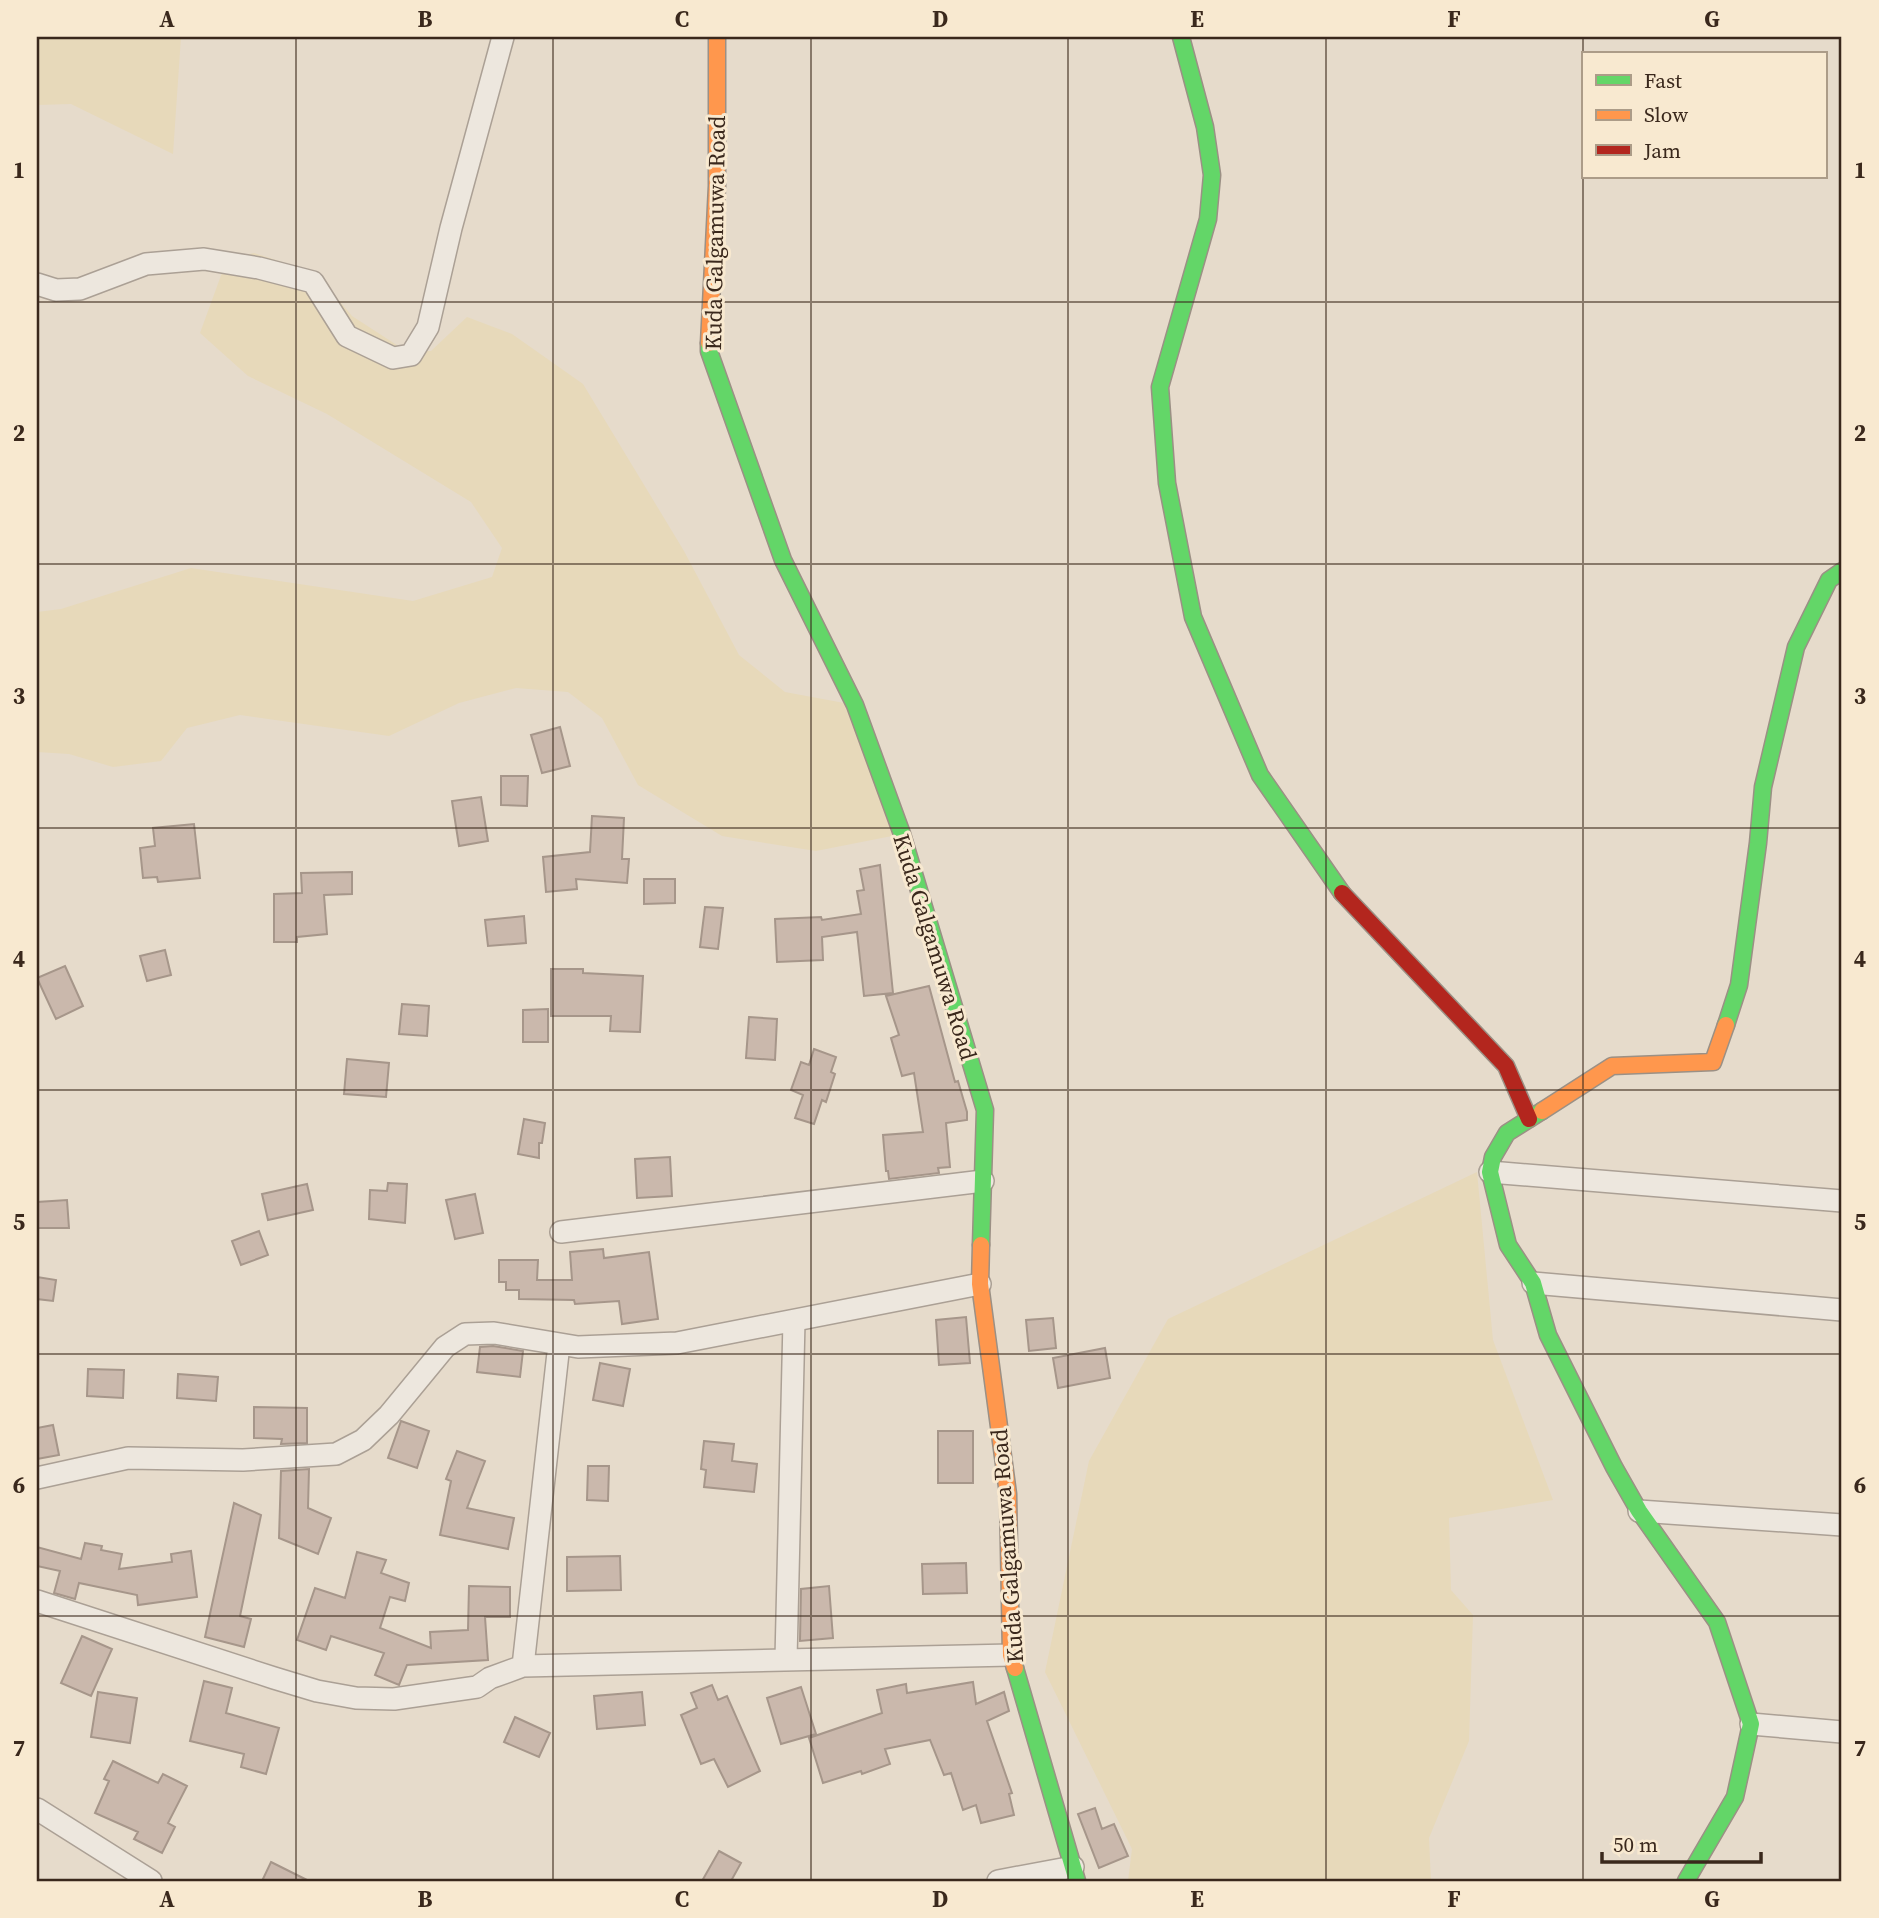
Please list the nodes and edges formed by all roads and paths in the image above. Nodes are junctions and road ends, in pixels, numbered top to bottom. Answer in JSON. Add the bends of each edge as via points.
{"nodes":[{"id":1,"x":503,"y":37,"type":"edge"},
{"id":2,"x":717,"y":37,"type":"edge"},
{"id":3,"x":1181,"y":37,"type":"edge"},
{"id":4,"x":37,"y":284,"type":"edge"},
{"id":5,"x":1842,"y":572,"type":"edge"},
{"id":6,"x":1529,"y":1119,"type":"junction"},
{"id":7,"x":1490,"y":1172,"type":"junction"},
{"id":8,"x":983,"y":1181,"type":"junction"},
{"id":9,"x":1842,"y":1201,"type":"edge"},
{"id":10,"x":561,"y":1232,"type":"dead end"},
{"id":11,"x":1533,"y":1283,"type":"junction"},
{"id":12,"x":980,"y":1284,"type":"junction"},
{"id":13,"x":1842,"y":1310,"type":"edge"},
{"id":14,"x":794,"y":1321,"type":"junction"},
{"id":15,"x":559,"y":1344,"type":"junction"},
{"id":16,"x":37,"y":1478,"type":"edge"},
{"id":17,"x":1639,"y":1511,"type":"junction"},
{"id":18,"x":1842,"y":1525,"type":"edge"},
{"id":19,"x":37,"y":1601,"type":"edge"},
{"id":20,"x":1011,"y":1655,"type":"junction"},
{"id":21,"x":786,"y":1659,"type":"junction"},
{"id":22,"x":523,"y":1666,"type":"junction"},
{"id":23,"x":1751,"y":1724,"type":"junction"},
{"id":24,"x":1842,"y":1732,"type":"edge"},
{"id":25,"x":37,"y":1809,"type":"edge"},
{"id":26,"x":1075,"y":1874,"type":"edge"},
{"id":27,"x":151,"y":1881,"type":"edge"},
{"id":28,"x":998,"y":1881,"type":"edge"},
{"id":29,"x":1686,"y":1881,"type":"edge"}],
"edges":[{"from":1,"to":4,"type":"street","via":[[428,327],[411,355],[393,358],[347,336],[313,282],[259,268],[204,259],[146,264],[80,289],[56,290]]},
{"from":2,"to":8,"type":"street","name":"Kuda Galgamuwa Road","via":[[717,186],[709,351],[783,560],[855,705],[902,834],[985,1110]]},
{"from":3,"to":6,"type":"street","via":[[1205,127],[1212,175],[1208,219],[1160,387],[1167,483],[1193,617],[1260,775],[1344,896],[1506,1066]]},
{"from":5,"to":6,"type":"street","via":[[1829,580],[1796,647],[1763,788],[1738,985],[1713,1062],[1612,1066]]},
{"from":6,"to":7,"type":"street","via":[[1507,1133]]},
{"from":7,"to":9,"type":"street"},
{"from":7,"to":11,"type":"street","via":[[1508,1245]]},
{"from":8,"to":10,"type":"street"},
{"from":8,"to":12,"type":"street","name":"Kuda Galgamuwa Road"},
{"from":11,"to":13,"type":"street"},
{"from":11,"to":17,"type":"street","via":[[1548,1335]]},
{"from":12,"to":14,"type":"street"},
{"from":12,"to":20,"type":"street","name":"Kuda Galgamuwa Road","via":[[1008,1494]]},
{"from":14,"to":15,"type":"street","via":[[677,1343]]},
{"from":14,"to":21,"type":"street"},
{"from":15,"to":16,"type":"street","via":[[494,1333],[465,1334],[446,1347],[363,1440],[336,1454],[243,1460],[128,1458]]},
{"from":15,"to":22,"type":"street"},
{"from":17,"to":18,"type":"street"},
{"from":17,"to":23,"type":"street","via":[[1717,1622]]},
{"from":19,"to":22,"type":"street","via":[[274,1678],[356,1698],[394,1699],[477,1687]]},
{"from":20,"to":21,"type":"street"},
{"from":20,"to":26,"type":"street","name":"Kuda Galgamuwa Road"},
{"from":21,"to":22,"type":"street"},
{"from":23,"to":24,"type":"street"},
{"from":23,"to":29,"type":"street","via":[[1735,1797]]},
{"from":25,"to":27,"type":"street"},
{"from":26,"to":28,"type":"street"}]}
